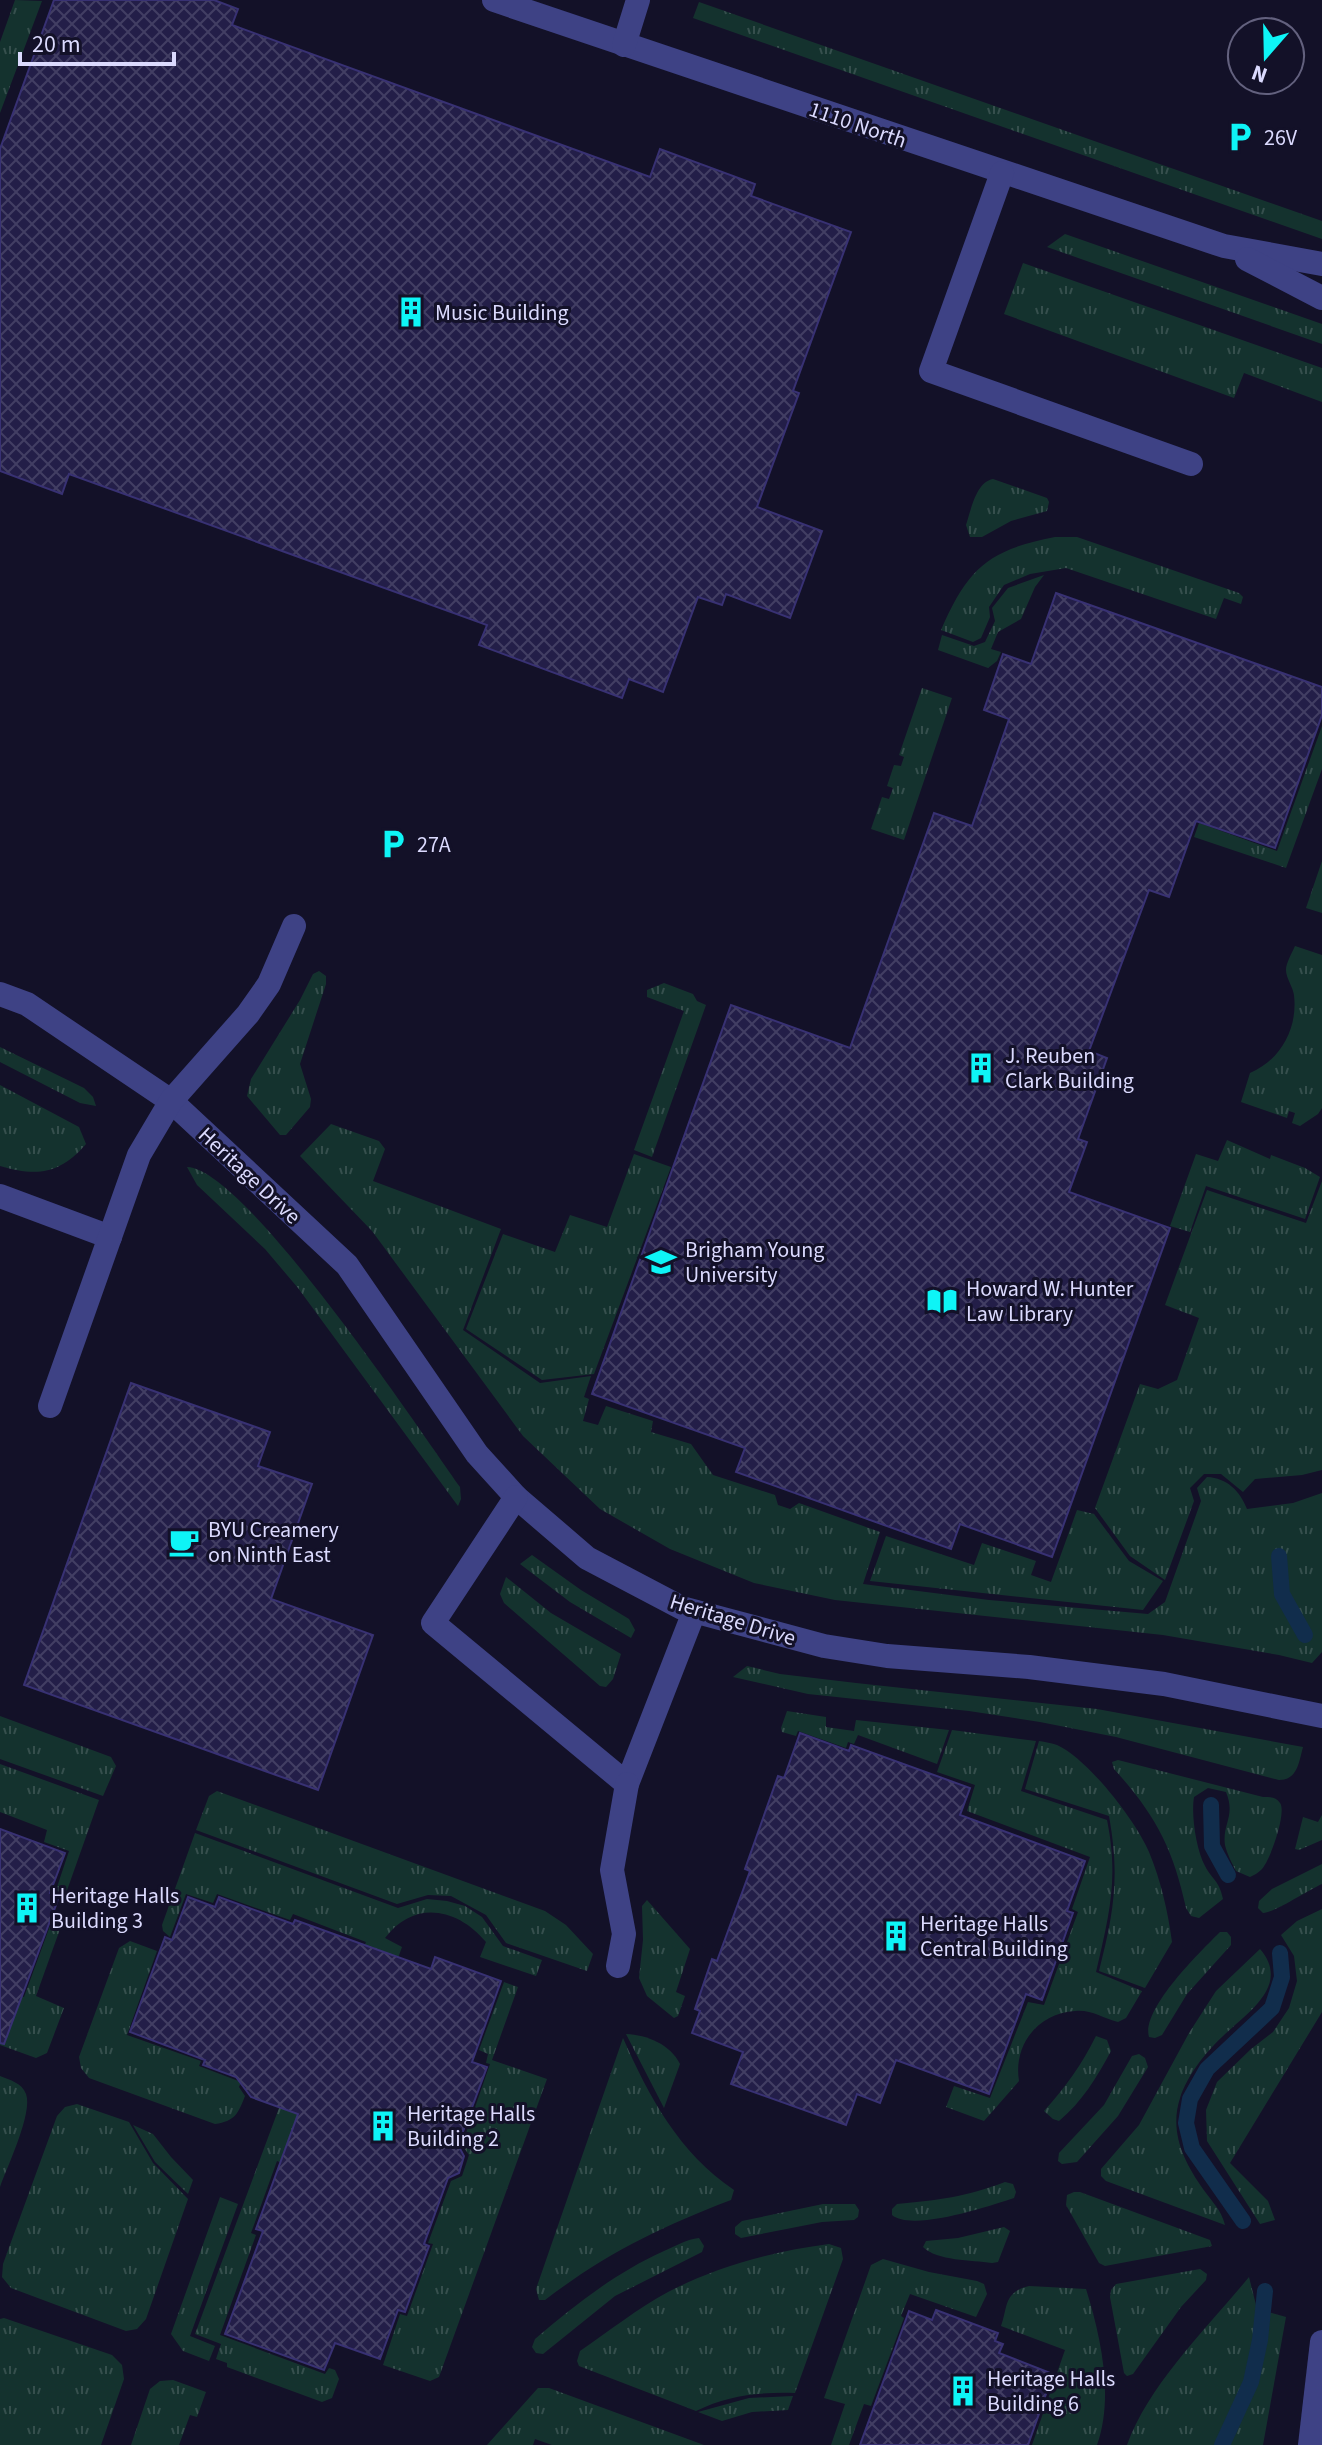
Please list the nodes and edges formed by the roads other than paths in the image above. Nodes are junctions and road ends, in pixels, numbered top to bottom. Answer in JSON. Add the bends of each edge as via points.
{"nodes":[{"id":1,"x":494,"y":0,"type":"edge"},
{"id":2,"x":638,"y":0,"type":"edge"},
{"id":3,"x":624,"y":45,"type":"junction"},
{"id":4,"x":1002,"y":173,"type":"junction"},
{"id":5,"x":1224,"y":246,"type":"junction"},
{"id":6,"x":1322,"y":264,"type":"edge"},
{"id":7,"x":1322,"y":298,"type":"edge"},
{"id":8,"x":1191,"y":464,"type":"dead end"},
{"id":9,"x":294,"y":926,"type":"dead end"},
{"id":10,"x":0,"y":994,"type":"edge"},
{"id":11,"x":171,"y":1101,"type":"junction"},
{"id":12,"x":0,"y":1196,"type":"edge"},
{"id":13,"x":110,"y":1237,"type":"junction"},
{"id":14,"x":50,"y":1406,"type":"dead end"},
{"id":15,"x":516,"y":1497,"type":"junction"},
{"id":16,"x":694,"y":1612,"type":"junction"},
{"id":17,"x":1322,"y":1716,"type":"edge"},
{"id":18,"x":627,"y":1784,"type":"junction"},
{"id":19,"x":618,"y":1966,"type":"dead end"},
{"id":20,"x":1322,"y":2342,"type":"edge"},
{"id":21,"x":1310,"y":2445,"type":"edge"}],
"edges":[{"from":1,"to":3,"type":"street","name":"1110 North"},
{"from":2,"to":3,"type":"street"},
{"from":3,"to":4,"type":"street","name":"1110 North"},
{"from":4,"to":5,"type":"street","name":"1110 North"},
{"from":4,"to":8,"type":"street","via":[[931,371]]},
{"from":5,"to":6,"type":"street"},
{"from":5,"to":7,"type":"street"},
{"from":9,"to":11,"type":"street","via":[[269,984],[248,1014]]},
{"from":10,"to":11,"type":"street","name":"Heritage Drive","via":[[27,1004]]},
{"from":11,"to":13,"type":"street","via":[[139,1155]]},
{"from":11,"to":15,"type":"street","name":"Heritage Drive","via":[[347,1265],[477,1454]]},
{"from":12,"to":13,"type":"street"},
{"from":13,"to":14,"type":"street"},
{"from":15,"to":16,"type":"street","name":"Heritage Drive","via":[[587,1558]]},
{"from":15,"to":18,"type":"street","via":[[433,1623]]},
{"from":16,"to":17,"type":"street","name":"Heritage Drive","via":[[824,1646],[1164,1684]]},
{"from":16,"to":18,"type":"street"},
{"from":18,"to":19,"type":"street","via":[[612,1870],[624,1934]]},
{"from":20,"to":21,"type":"street"}]}
